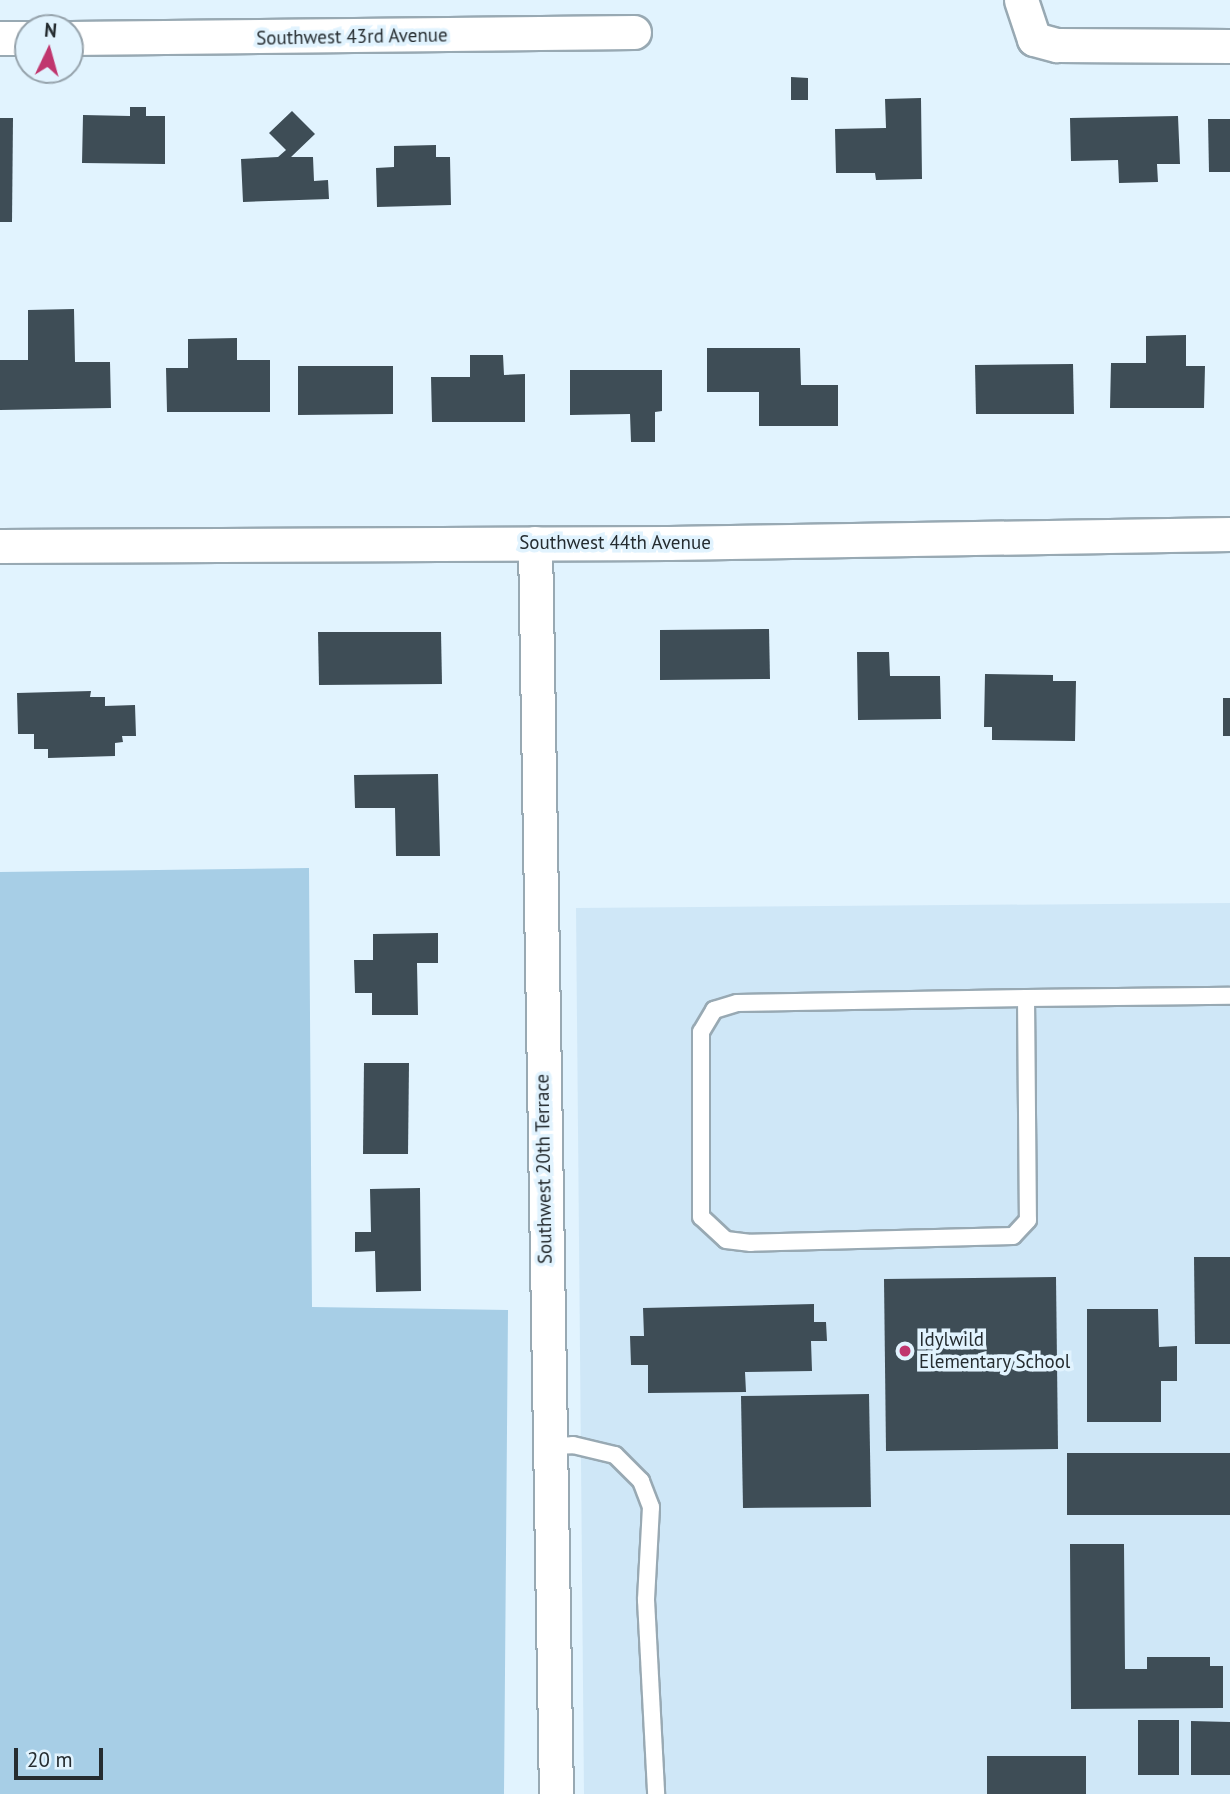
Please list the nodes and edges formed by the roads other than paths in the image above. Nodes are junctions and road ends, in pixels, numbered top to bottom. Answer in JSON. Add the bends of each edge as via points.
{"nodes":[{"id":1,"x":1021,"y":0,"type":"edge"},
{"id":2,"x":634,"y":32,"type":"dead end"},
{"id":3,"x":84,"y":38,"type":"edge"},
{"id":4,"x":1230,"y":46,"type":"edge"},
{"id":5,"x":1230,"y":534,"type":"edge"},
{"id":6,"x":535,"y":543,"type":"junction"},
{"id":7,"x":0,"y":545,"type":"edge"},
{"id":8,"x":1230,"y":996,"type":"edge"},
{"id":9,"x":1026,"y":998,"type":"junction"},
{"id":10,"x":550,"y":1446,"type":"junction"},
{"id":11,"x":556,"y":1794,"type":"edge"},
{"id":12,"x":656,"y":1794,"type":"edge"}],
"edges":[{"from":1,"to":4,"type":"street","via":[[1034,39],[1057,45]]},
{"from":2,"to":3,"type":"street","name":"Southwest 43rd Avenue"},
{"from":5,"to":6,"type":"street","name":"Southwest 44th Avenue"},
{"from":6,"to":7,"type":"street","name":"Southwest 44th Avenue"},
{"from":6,"to":10,"type":"street","name":"Southwest 20th Terrace"},
{"from":8,"to":9,"type":"lane"},
{"from":9,"to":9,"type":"lane","via":[[737,1003],[714,1010],[701,1031],[701,1217],[726,1240],[751,1243],[1013,1236],[1028,1220]]},
{"from":10,"to":11,"type":"street","name":"Southwest 20th Terrace"},
{"from":10,"to":12,"type":"lane","via":[[573,1445],[615,1455],[641,1481],[651,1507],[646,1600]]}]}
